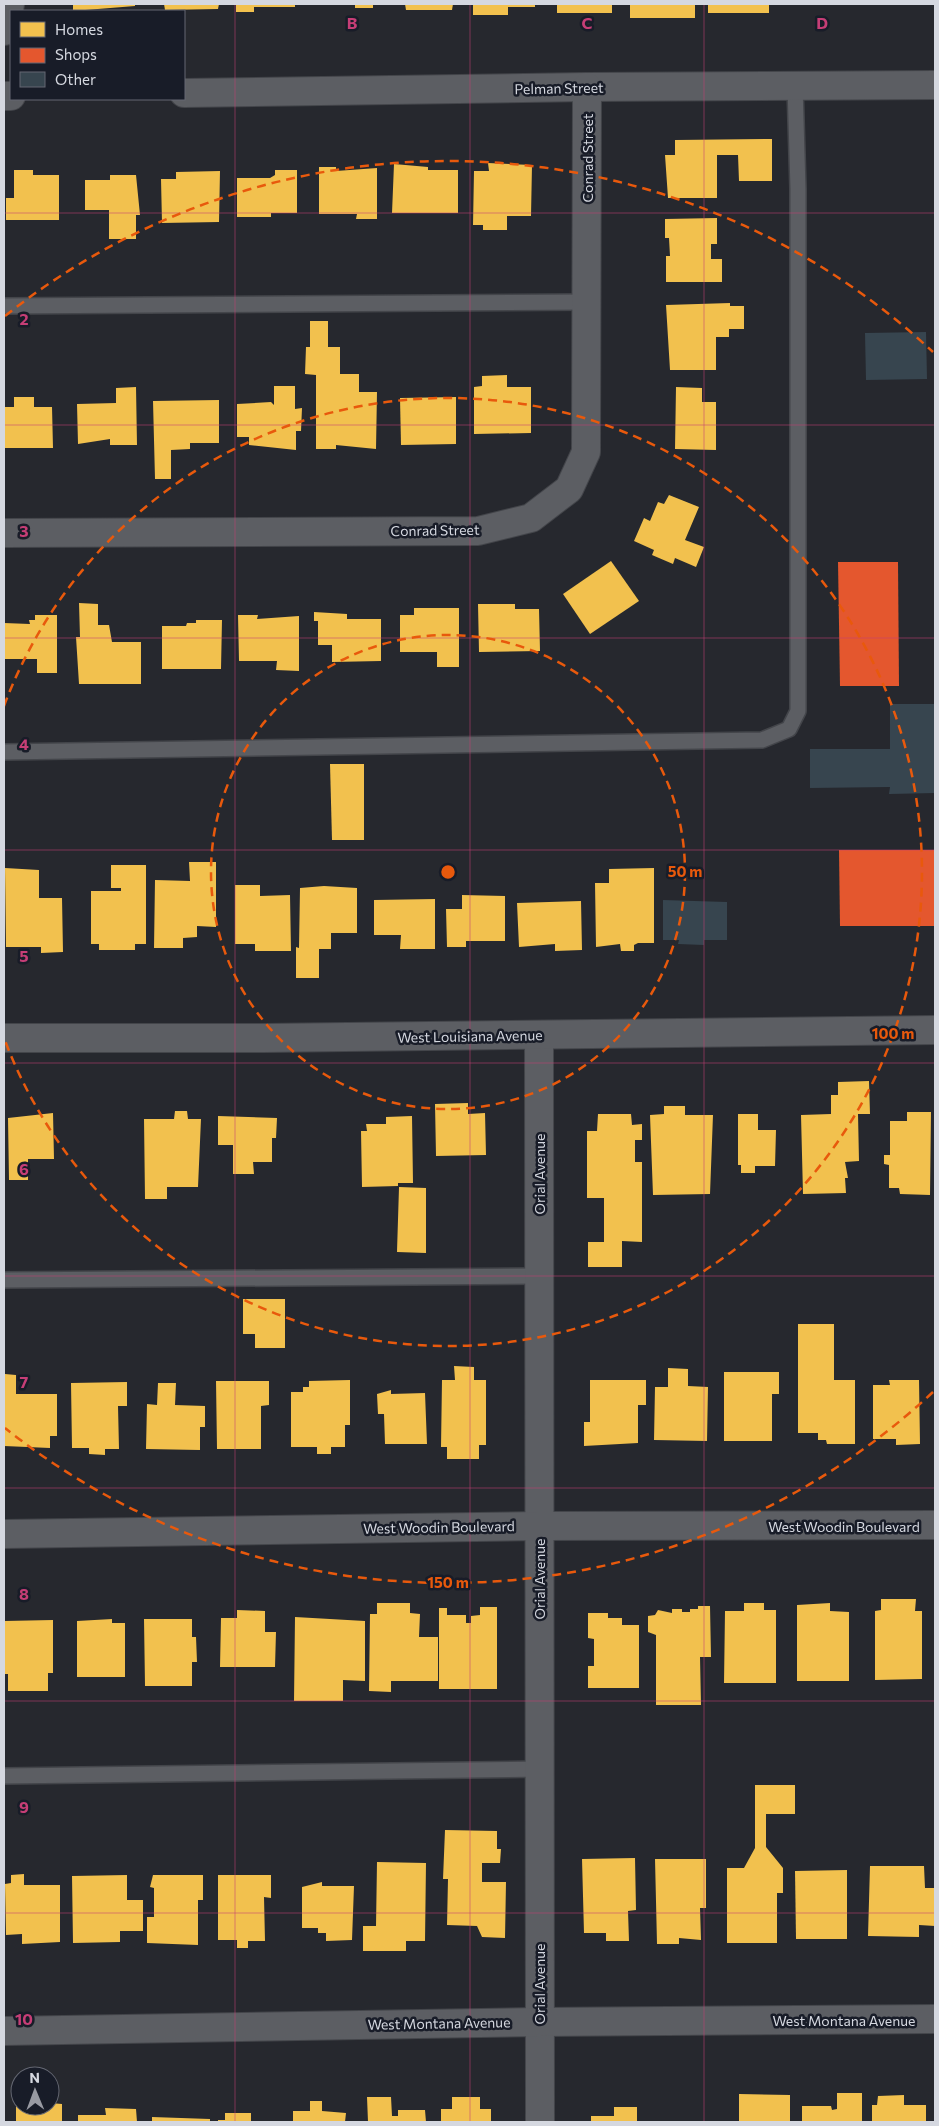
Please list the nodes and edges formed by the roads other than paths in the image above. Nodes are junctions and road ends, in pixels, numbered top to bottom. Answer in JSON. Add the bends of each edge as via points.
{"nodes":[{"id":1,"x":10,"y":4,"type":"edge"},
{"id":2,"x":4,"y":31,"type":"edge"},
{"id":3,"x":935,"y":85,"type":"edge"},
{"id":4,"x":795,"y":86,"type":"junction"},
{"id":5,"x":587,"y":87,"type":"junction"},
{"id":6,"x":185,"y":93,"type":"edge"},
{"id":7,"x":588,"y":302,"type":"junction"},
{"id":8,"x":4,"y":306,"type":"edge"},
{"id":9,"x":4,"y":533,"type":"edge"},
{"id":10,"x":4,"y":752,"type":"edge"},
{"id":11,"x":935,"y":1030,"type":"edge"},
{"id":12,"x":539,"y":1035,"type":"junction"},
{"id":13,"x":4,"y":1038,"type":"edge"},
{"id":14,"x":539,"y":1276,"type":"junction"},
{"id":15,"x":4,"y":1280,"type":"edge"},
{"id":16,"x":935,"y":1525,"type":"edge"},
{"id":17,"x":539,"y":1526,"type":"junction"},
{"id":18,"x":4,"y":1534,"type":"edge"},
{"id":19,"x":540,"y":1769,"type":"junction"},
{"id":20,"x":4,"y":1776,"type":"edge"},
{"id":21,"x":935,"y":2019,"type":"edge"},
{"id":22,"x":539,"y":2022,"type":"junction"},
{"id":23,"x":4,"y":2030,"type":"edge"},
{"id":24,"x":540,"y":2122,"type":"edge"}],
"edges":[{"from":1,"to":2,"type":"street"},
{"from":3,"to":4,"type":"street","name":"Pelman Street"},
{"from":4,"to":5,"type":"street","name":"Pelman Street"},
{"from":4,"to":10,"type":"lane","via":[[798,189],[798,711],[789,729],[762,740]]},
{"from":5,"to":6,"type":"street","name":"Pelman Street"},
{"from":5,"to":7,"type":"street","name":"Conrad Street"},
{"from":7,"to":8,"type":"lane"},
{"from":7,"to":9,"type":"street","name":"Conrad Street","via":[[586,452],[569,488],[531,518],[478,531]]},
{"from":11,"to":12,"type":"street","name":"West Louisiana Avenue"},
{"from":12,"to":13,"type":"street","name":"West Louisiana Avenue"},
{"from":12,"to":14,"type":"street","name":"Orial Avenue"},
{"from":14,"to":15,"type":"lane"},
{"from":14,"to":17,"type":"street","name":"Orial Avenue"},
{"from":16,"to":17,"type":"street","name":"West Woodin Boulevard"},
{"from":17,"to":18,"type":"street","name":"West Woodin Boulevard"},
{"from":17,"to":19,"type":"street","name":"Orial Avenue"},
{"from":19,"to":20,"type":"lane"},
{"from":19,"to":22,"type":"street","name":"Orial Avenue"},
{"from":21,"to":22,"type":"street","name":"West Montana Avenue"},
{"from":22,"to":23,"type":"street","name":"West Montana Avenue"},
{"from":22,"to":24,"type":"street","name":"Orial Avenue"}]}
